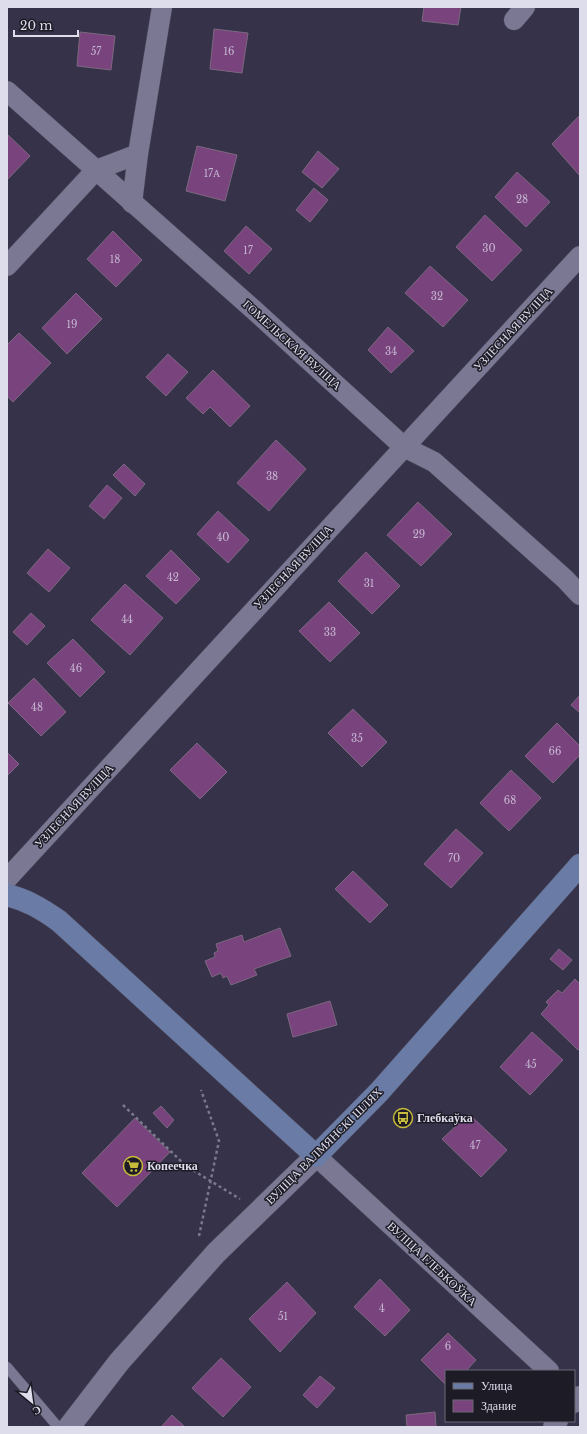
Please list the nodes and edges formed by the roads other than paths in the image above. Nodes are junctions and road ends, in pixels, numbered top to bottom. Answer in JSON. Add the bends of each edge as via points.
{"nodes":[{"id":1,"x":162,"y":7,"type":"edge"},
{"id":2,"x":7,"y":92,"type":"edge"},
{"id":3,"x":138,"y":154,"type":"junction"},
{"id":4,"x":96,"y":170,"type":"junction"},
{"id":5,"x":132,"y":203,"type":"junction"},
{"id":6,"x":580,"y":256,"type":"edge"},
{"id":7,"x":7,"y":266,"type":"edge"},
{"id":8,"x":404,"y":447,"type":"junction"},
{"id":9,"x":580,"y":595,"type":"edge"},
{"id":10,"x":580,"y":865,"type":"edge"},
{"id":11,"x":7,"y":879,"type":"edge"},
{"id":12,"x":7,"y":895,"type":"edge"},
{"id":13,"x":316,"y":1156,"type":"junction"},
{"id":14,"x":7,"y":1367,"type":"edge"},
{"id":15,"x":547,"y":1370,"type":"edge"},
{"id":16,"x":58,"y":1427,"type":"edge"},
{"id":17,"x":69,"y":1427,"type":"edge"}],
"edges":[{"from":1,"to":3,"type":"street"},
{"from":2,"to":4,"type":"street","name":"ГОМЕЛЬСКАЯ ВУЛІЦА"},
{"from":3,"to":4,"type":"street"},
{"from":3,"to":5,"type":"street"},
{"from":4,"to":5,"type":"street","name":"ГОМЕЛЬСКАЯ ВУЛІЦА"},
{"from":4,"to":7,"type":"street"},
{"from":5,"to":8,"type":"street","name":"ГОМЕЛЬСКАЯ ВУЛІЦА"},
{"from":6,"to":8,"type":"street","name":"УЗЛЕСНАЯ ВУЛІЦА"},
{"from":8,"to":9,"type":"street","name":"ГОМЕЛЬСКАЯ ВУЛІЦА","via":[[434,462]]},
{"from":8,"to":11,"type":"street","name":"УЗЛЕСНАЯ ВУЛІЦА"},
{"from":10,"to":13,"type":"main road","name":"ВУЛІЦА ВАЛМЯНСКІ ШЛЯХ","via":[[379,1092]]},
{"from":12,"to":13,"type":"main road","via":[[41,908],[59,921]]},
{"from":13,"to":15,"type":"street","name":"ВУЛІЦА ГЛЕБКОЎКА"},
{"from":13,"to":17,"type":"street","name":"ВУЛІЦА ВАЛМЯНСКІ ШЛЯХ","via":[[216,1253],[119,1362]]},
{"from":14,"to":16,"type":"lane"}]}
